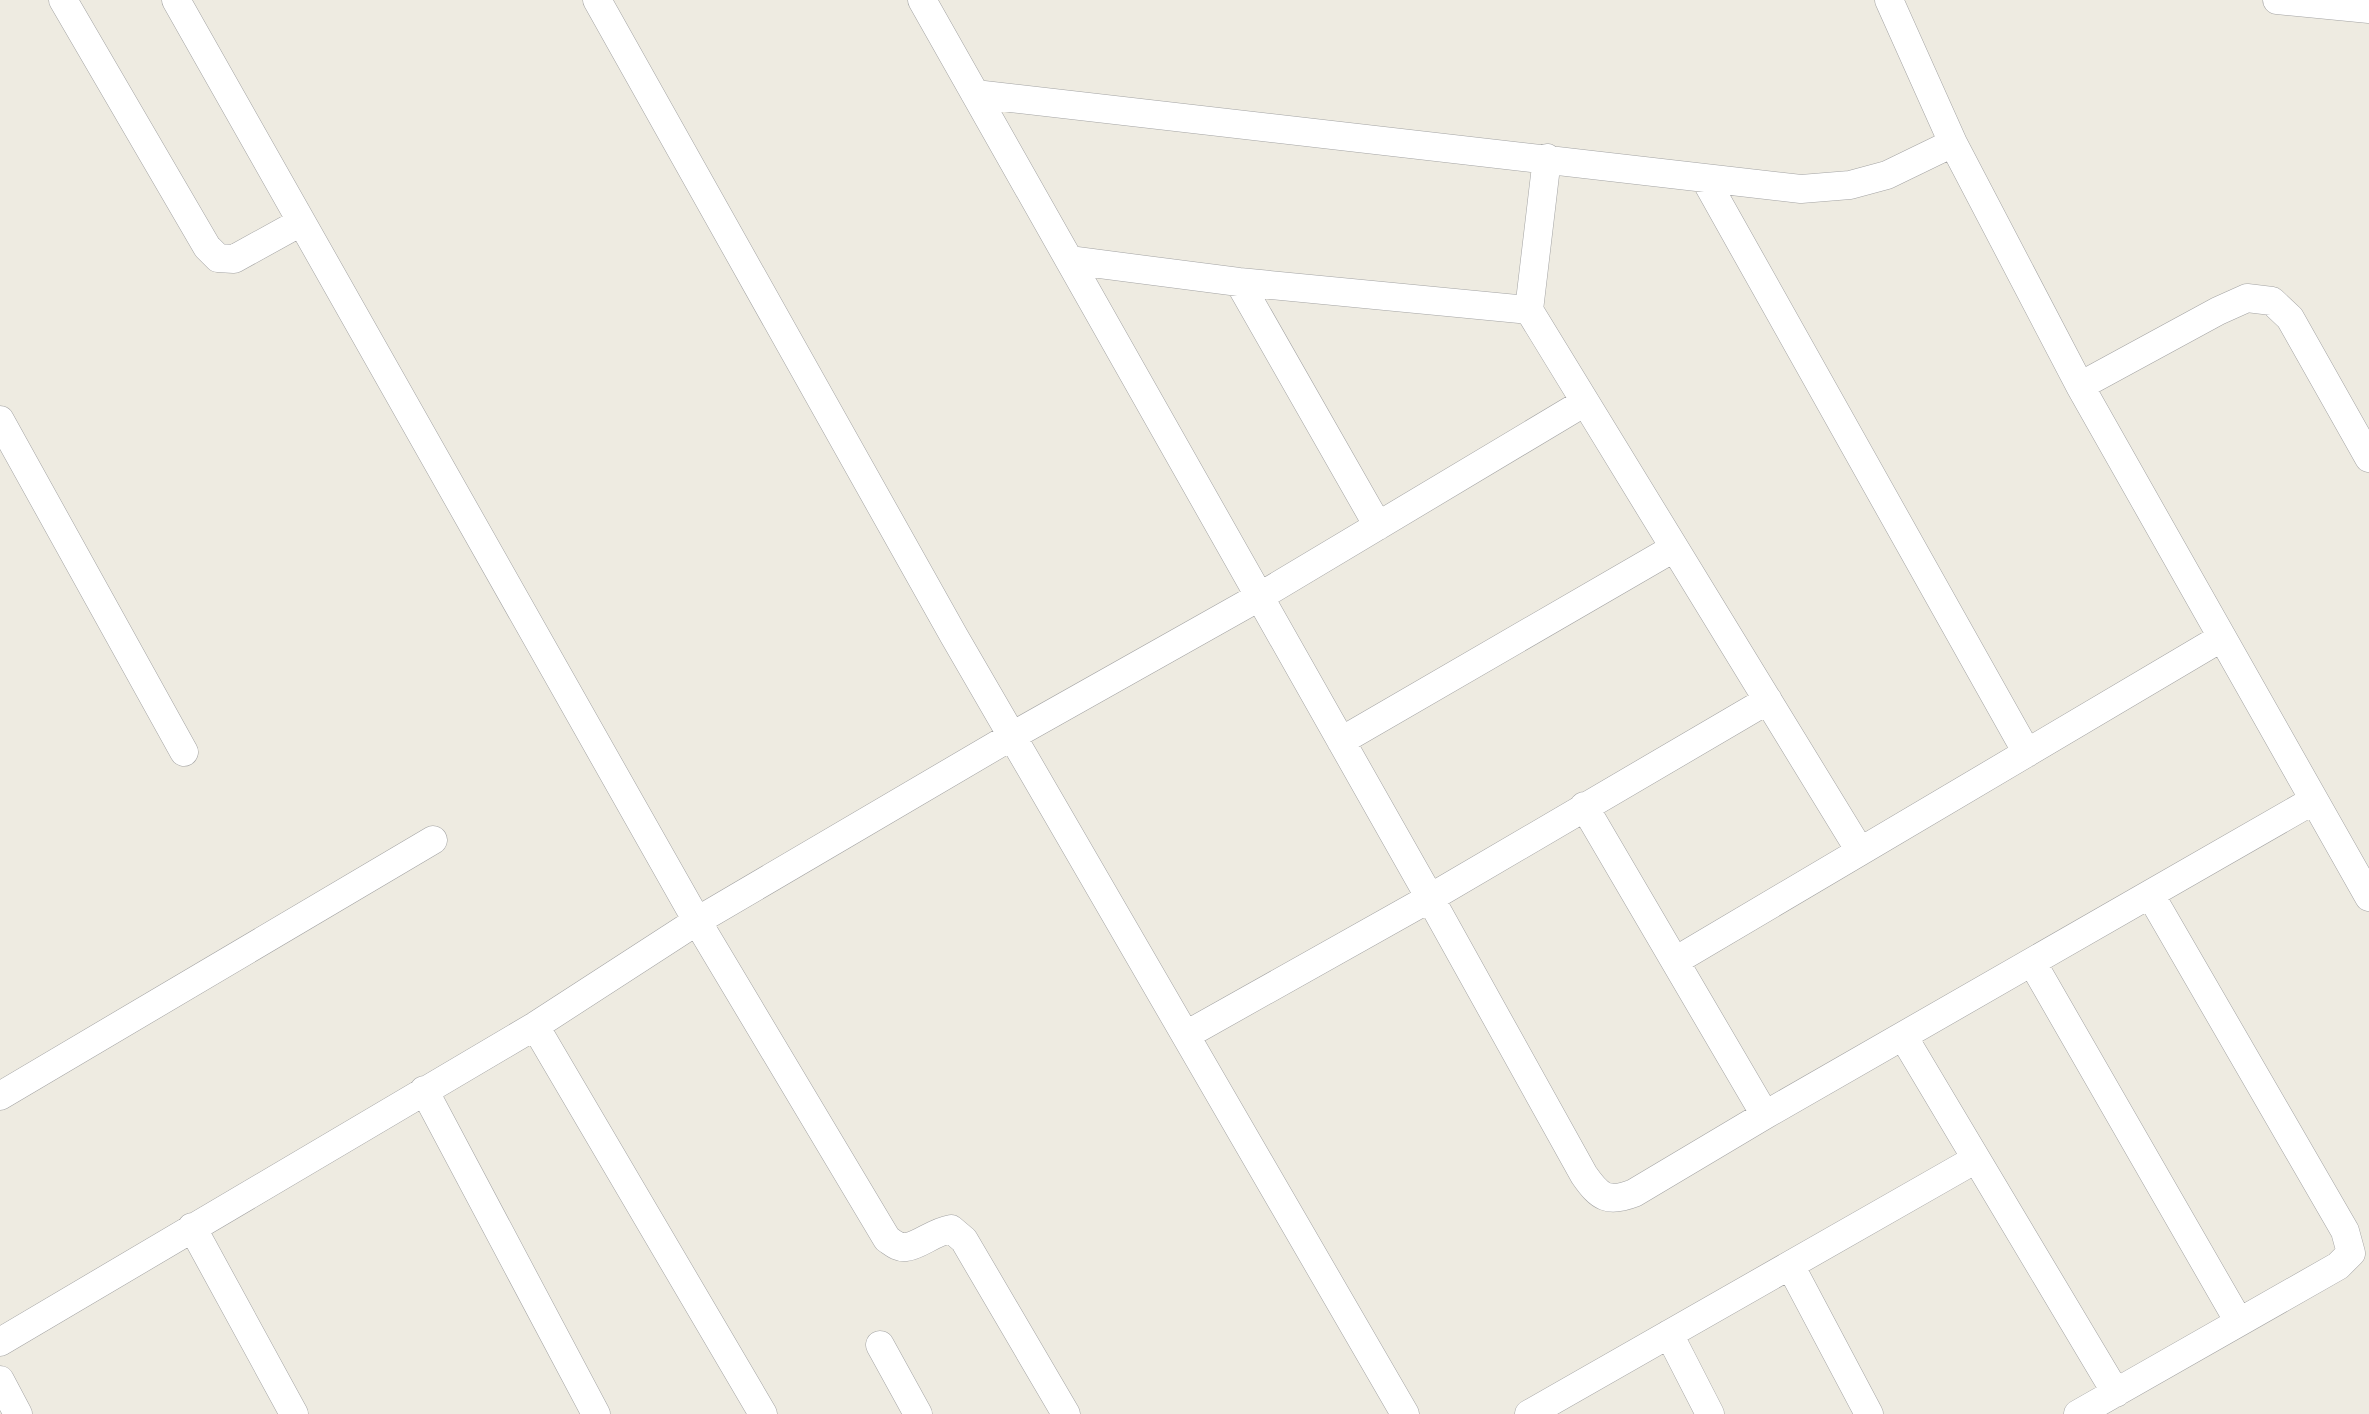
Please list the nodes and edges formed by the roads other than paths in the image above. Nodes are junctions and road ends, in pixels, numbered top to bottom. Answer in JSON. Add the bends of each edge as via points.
{"nodes":[{"id":1,"x":63,"y":0,"type":"edge"},
{"id":2,"x":176,"y":0,"type":"edge"},
{"id":3,"x":597,"y":0,"type":"edge"},
{"id":4,"x":922,"y":0,"type":"edge"},
{"id":5,"x":1889,"y":0,"type":"edge"},
{"id":6,"x":2276,"y":0,"type":"edge"},
{"id":7,"x":2369,"y":9,"type":"edge"},
{"id":8,"x":975,"y":94,"type":"junction"},
{"id":9,"x":1953,"y":143,"type":"junction"},
{"id":10,"x":1547,"y":158,"type":"junction"},
{"id":11,"x":1705,"y":179,"type":"junction"},
{"id":12,"x":301,"y":222,"type":"junction"},
{"id":13,"x":1068,"y":260,"type":"junction"},
{"id":14,"x":1239,"y":282,"type":"junction"},
{"id":15,"x":1529,"y":310,"type":"junction"},
{"id":16,"x":2080,"y":386,"type":"junction"},
{"id":17,"x":1585,"y":402,"type":"junction"},
{"id":18,"x":0,"y":420,"type":"edge"},
{"id":19,"x":2369,"y":458,"type":"edge"},
{"id":20,"x":1378,"y":526,"type":"junction"},
{"id":21,"x":1674,"y":548,"type":"junction"},
{"id":22,"x":1259,"y":597,"type":"junction"},
{"id":23,"x":2221,"y":638,"type":"junction"},
{"id":24,"x":1768,"y":700,"type":"junction"},
{"id":25,"x":1012,"y":736,"type":"junction"},
{"id":26,"x":1341,"y":741,"type":"junction"},
{"id":27,"x":184,"y":752,"type":"dead end"},
{"id":28,"x":2027,"y":753,"type":"junction"},
{"id":29,"x":2314,"y":800,"type":"junction"},
{"id":30,"x":1584,"y":806,"type":"junction"},
{"id":31,"x":433,"y":840,"type":"dead end"},
{"id":32,"x":1860,"y":851,"type":"junction"},
{"id":33,"x":2367,"y":890,"type":"edge"},
{"id":34,"x":2150,"y":894,"type":"junction"},
{"id":35,"x":1430,"y":898,"type":"junction"},
{"id":36,"x":697,"y":921,"type":"junction"},
{"id":37,"x":1674,"y":961,"type":"junction"},
{"id":38,"x":2032,"y":962,"type":"junction"},
{"id":39,"x":535,"y":1026,"type":"junction"},
{"id":40,"x":1186,"y":1035,"type":"junction"},
{"id":41,"x":1902,"y":1036,"type":"junction"},
{"id":42,"x":424,"y":1090,"type":"junction"},
{"id":43,"x":0,"y":1096,"type":"edge"},
{"id":44,"x":1765,"y":1115,"type":"junction"},
{"id":45,"x":1976,"y":1159,"type":"junction"},
{"id":46,"x":192,"y":1228,"type":"junction"},
{"id":47,"x":1790,"y":1266,"type":"junction"},
{"id":48,"x":2239,"y":1322,"type":"junction"},
{"id":49,"x":1669,"y":1334,"type":"junction"},
{"id":50,"x":0,"y":1342,"type":"edge"},
{"id":51,"x":880,"y":1345,"type":"dead end"},
{"id":52,"x":0,"y":1380,"type":"edge"},
{"id":53,"x":2116,"y":1392,"type":"junction"},
{"id":54,"x":18,"y":1414,"type":"edge"},
{"id":55,"x":294,"y":1414,"type":"edge"},
{"id":56,"x":596,"y":1414,"type":"edge"},
{"id":57,"x":763,"y":1414,"type":"edge"},
{"id":58,"x":918,"y":1414,"type":"edge"},
{"id":59,"x":1066,"y":1414,"type":"edge"},
{"id":60,"x":1406,"y":1414,"type":"edge"},
{"id":61,"x":1529,"y":1414,"type":"edge"},
{"id":62,"x":1710,"y":1414,"type":"edge"},
{"id":63,"x":1869,"y":1414,"type":"edge"},
{"id":64,"x":2078,"y":1414,"type":"edge"}],
"edges":[{"from":1,"to":12,"type":"street","via":[[207,247],[218,258],[234,259]]},
{"from":2,"to":12,"type":"street"},
{"from":3,"to":25,"type":"street"},
{"from":4,"to":8,"type":"street"},
{"from":5,"to":9,"type":"street"},
{"from":6,"to":7,"type":"street"},
{"from":8,"to":10,"type":"street"},
{"from":8,"to":13,"type":"street"},
{"from":9,"to":11,"type":"street","via":[[1887,175],[1850,185],[1801,189]]},
{"from":9,"to":16,"type":"street"},
{"from":10,"to":11,"type":"street"},
{"from":10,"to":15,"type":"street"},
{"from":11,"to":28,"type":"street"},
{"from":12,"to":36,"type":"street"},
{"from":13,"to":14,"type":"street"},
{"from":13,"to":22,"type":"street"},
{"from":14,"to":15,"type":"street"},
{"from":14,"to":20,"type":"street"},
{"from":15,"to":17,"type":"street"},
{"from":16,"to":19,"type":"street","via":[[2247,298],[2272,301],[2290,318]]},
{"from":16,"to":23,"type":"street"},
{"from":17,"to":20,"type":"street"},
{"from":17,"to":21,"type":"street"},
{"from":18,"to":27,"type":"street"},
{"from":20,"to":22,"type":"street"},
{"from":21,"to":24,"type":"street"},
{"from":21,"to":26,"type":"street"},
{"from":22,"to":25,"type":"street"},
{"from":22,"to":26,"type":"street"},
{"from":23,"to":28,"type":"street"},
{"from":23,"to":29,"type":"street"},
{"from":24,"to":30,"type":"street"},
{"from":24,"to":32,"type":"street"},
{"from":25,"to":36,"type":"street"},
{"from":25,"to":40,"type":"street"},
{"from":26,"to":35,"type":"street"},
{"from":28,"to":32,"type":"street"},
{"from":29,"to":33,"type":"street"},
{"from":29,"to":34,"type":"street"},
{"from":30,"to":35,"type":"street"},
{"from":30,"to":37,"type":"street"},
{"from":31,"to":43,"type":"street"},
{"from":32,"to":37,"type":"street"},
{"from":34,"to":38,"type":"street"},
{"from":34,"to":48,"type":"street","via":[[2350,1244],[2351,1253],[2338,1266]]},
{"from":35,"to":40,"type":"street"},
{"from":35,"to":44,"type":"street","via":[[1584,1175],[1606,1199],[1634,1193]]},
{"from":36,"to":39,"type":"street"},
{"from":36,"to":59,"type":"street","via":[[887,1239],[896,1246],[906,1247],[937,1231],[951,1229],[964,1240]]},
{"from":37,"to":44,"type":"street"},
{"from":38,"to":41,"type":"street"},
{"from":38,"to":48,"type":"street"},
{"from":39,"to":42,"type":"street"},
{"from":39,"to":57,"type":"street"},
{"from":40,"to":60,"type":"street"},
{"from":41,"to":44,"type":"street"},
{"from":41,"to":45,"type":"street"},
{"from":42,"to":46,"type":"street"},
{"from":42,"to":56,"type":"street"},
{"from":45,"to":47,"type":"street"},
{"from":45,"to":53,"type":"street"},
{"from":46,"to":50,"type":"street"},
{"from":46,"to":55,"type":"street"},
{"from":47,"to":49,"type":"street"},
{"from":47,"to":63,"type":"street"},
{"from":48,"to":53,"type":"street"},
{"from":49,"to":61,"type":"street"},
{"from":49,"to":62,"type":"street"},
{"from":51,"to":58,"type":"street"},
{"from":52,"to":54,"type":"street"},
{"from":53,"to":64,"type":"street"}]}
